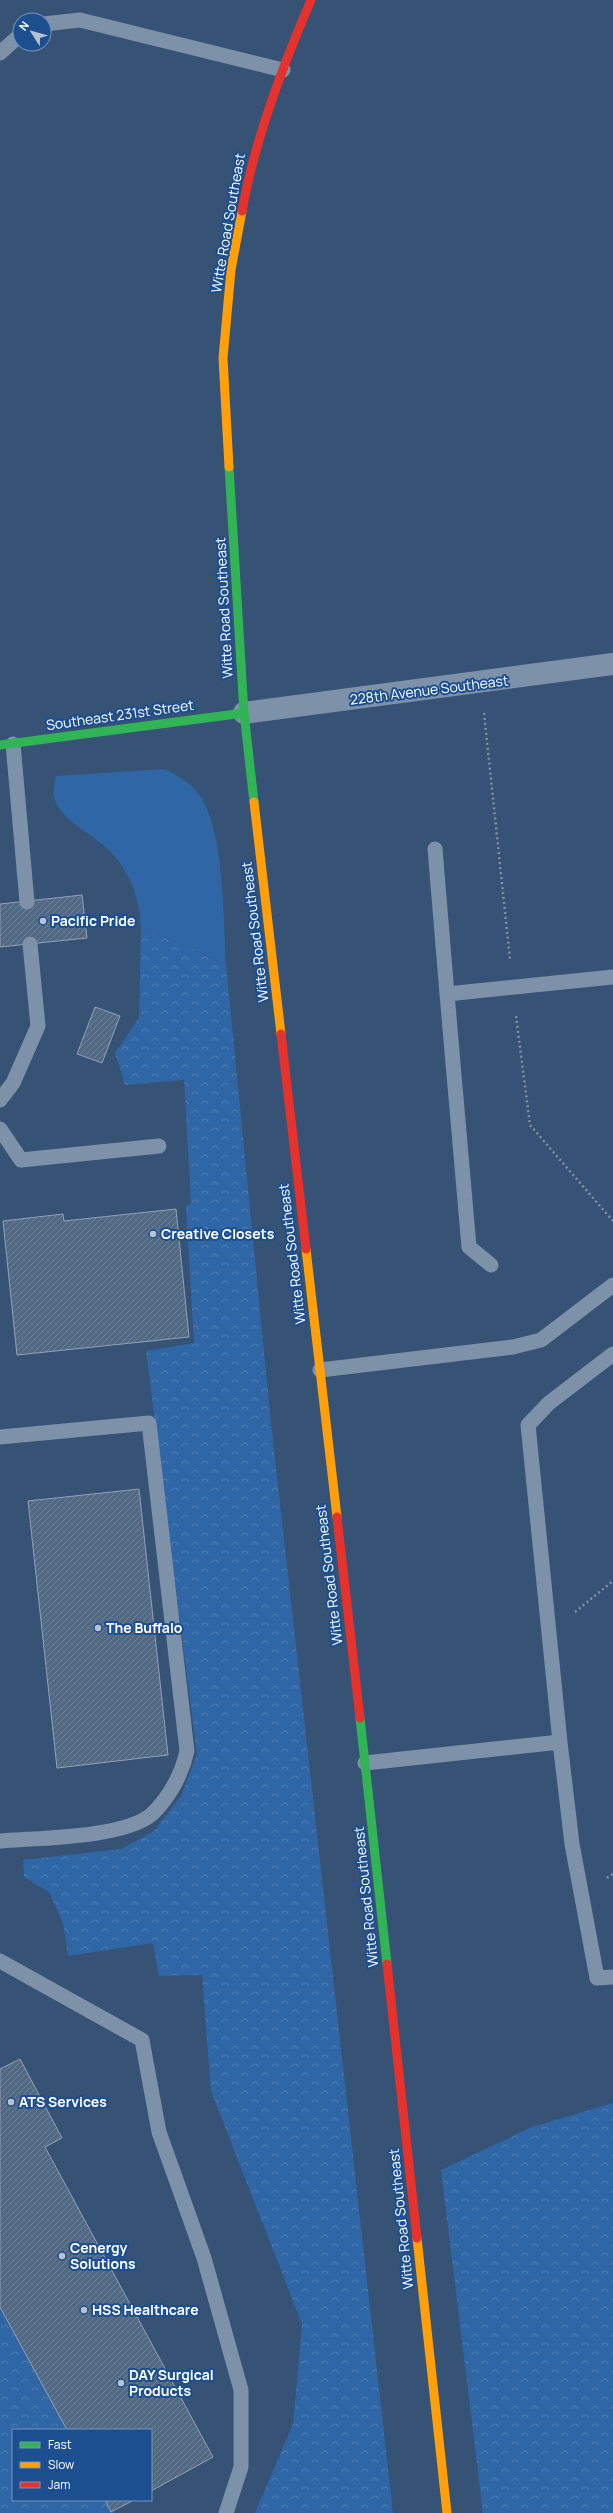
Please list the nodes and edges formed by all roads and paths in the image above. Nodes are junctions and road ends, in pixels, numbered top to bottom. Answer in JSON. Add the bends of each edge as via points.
{"nodes":[{"id":1,"x":311,"y":0,"type":"edge"},
{"id":2,"x":52,"y":23,"type":"edge"},
{"id":3,"x":12,"y":42,"type":"edge"},
{"id":4,"x":0,"y":53,"type":"edge"},
{"id":5,"x":283,"y":70,"type":"junction"},
{"id":6,"x":613,"y":664,"type":"edge"},
{"id":7,"x":244,"y":713,"type":"junction"},
{"id":8,"x":6,"y":745,"type":"edge"},
{"id":9,"x":435,"y":849,"type":"dead end"},
{"id":10,"x":27,"y":902,"type":"dead end"},
{"id":11,"x":30,"y":944,"type":"dead end"},
{"id":12,"x":613,"y":977,"type":"edge"},
{"id":13,"x":447,"y":994,"type":"junction"},
{"id":14,"x":0,"y":1100,"type":"edge"},
{"id":15,"x":0,"y":1129,"type":"edge"},
{"id":16,"x":159,"y":1146,"type":"dead end"},
{"id":17,"x":491,"y":1265,"type":"dead end"},
{"id":18,"x":613,"y":1286,"type":"edge"},
{"id":19,"x":613,"y":1354,"type":"edge"},
{"id":20,"x":320,"y":1370,"type":"junction"},
{"id":21,"x":0,"y":1437,"type":"edge"},
{"id":22,"x":613,"y":1581,"type":"edge"},
{"id":23,"x":550,"y":1633,"type":"junction"},
{"id":24,"x":560,"y":1742,"type":"junction"},
{"id":25,"x":365,"y":1763,"type":"junction"},
{"id":26,"x":0,"y":1841,"type":"edge"},
{"id":27,"x":0,"y":1961,"type":"edge"},
{"id":28,"x":613,"y":1977,"type":"edge"},
{"id":29,"x":226,"y":2513,"type":"edge"},
{"id":30,"x":447,"y":2513,"type":"edge"}],
"edges":[{"from":1,"to":5,"type":"street","name":"Witte Road Southeast"},
{"from":2,"to":5,"type":"lane","via":[[80,20]]},
{"from":3,"to":4,"type":"lane"},
{"from":5,"to":7,"type":"street","name":"Witte Road Southeast","via":[[249,170],[231,270],[223,358]]},
{"from":6,"to":7,"type":"street","name":"228th Avenue Southeast"},
{"from":7,"to":8,"type":"street","name":"Southeast 231st Street"},
{"from":7,"to":20,"type":"street","name":"Witte Road Southeast"},
{"from":8,"to":10,"type":"lane"},
{"from":9,"to":13,"type":"lane"},
{"from":11,"to":14,"type":"lane","via":[[38,1026],[13,1083]]},
{"from":12,"to":13,"type":"lane"},
{"from":13,"to":17,"type":"lane","via":[[469,1247]]},
{"from":15,"to":16,"type":"lane","via":[[21,1160]]},
{"from":18,"to":20,"type":"lane","via":[[541,1340],[513,1347]]},
{"from":19,"to":23,"type":"lane","via":[[549,1403],[528,1425]]},
{"from":20,"to":25,"type":"street","name":"Witte Road Southeast"},
{"from":21,"to":26,"type":"lane","via":[[149,1423],[187,1751],[183,1768],[172,1788],[151,1815],[119,1829],[77,1836]]},
{"from":22,"to":23,"type":"path"},
{"from":23,"to":24,"type":"lane"},
{"from":24,"to":25,"type":"lane"},
{"from":24,"to":28,"type":"lane","via":[[572,1844],[597,1978]]},
{"from":25,"to":30,"type":"street","name":"Witte Road Southeast"},
{"from":27,"to":29,"type":"lane","via":[[142,2040],[159,2132],[204,2258],[241,2390],[241,2467]]}]}
